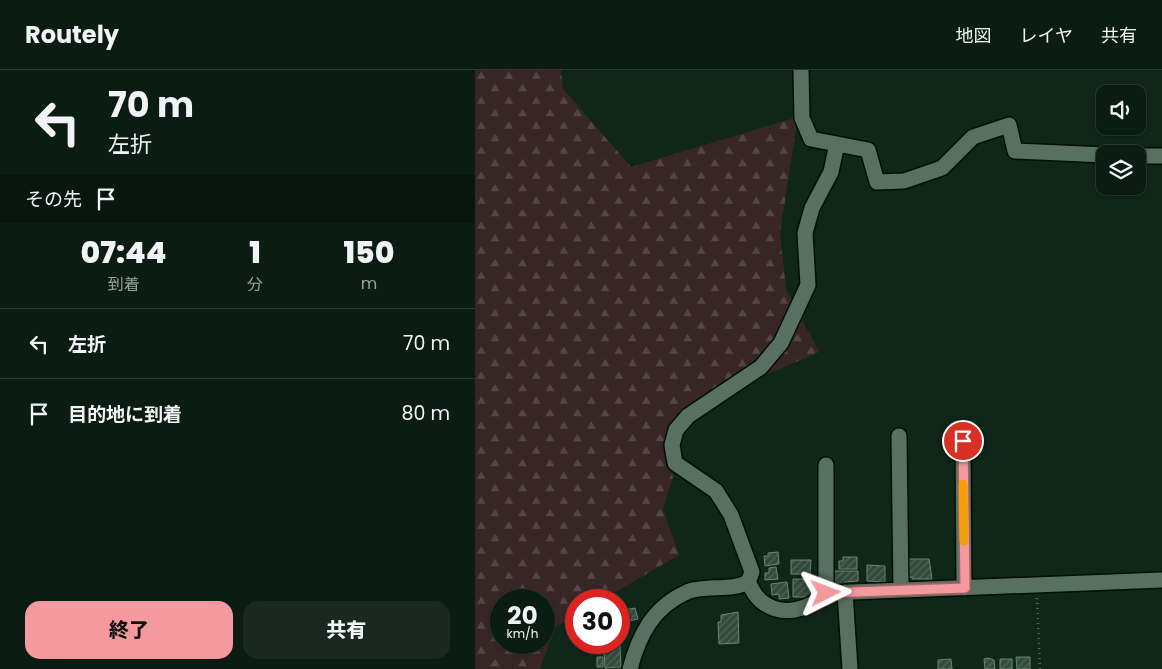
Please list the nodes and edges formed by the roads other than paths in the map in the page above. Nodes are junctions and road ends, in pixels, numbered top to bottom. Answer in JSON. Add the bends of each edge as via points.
{"nodes":[{"id":1,"x":801,"y":70,"type":"edge"},
{"id":2,"x":837,"y":144,"type":"junction"},
{"id":3,"x":1096,"y":155,"type":"edge"},
{"id":4,"x":1146,"y":156,"type":"edge"},
{"id":5,"x":1162,"y":156,"type":"edge"},
{"id":6,"x":899,"y":436,"type":"dead end"},
{"id":7,"x":963,"y":441,"type":"dead end"},
{"id":8,"x":826,"y":465,"type":"dead end"},
{"id":9,"x":1162,"y":580,"type":"edge"},
{"id":10,"x":747,"y":581,"type":"junction"},
{"id":11,"x":965,"y":588,"type":"junction"},
{"id":12,"x":901,"y":590,"type":"junction"},
{"id":13,"x":845,"y":592,"type":"junction"},
{"id":14,"x":826,"y":593,"type":"junction"},
{"id":15,"x":630,"y":669,"type":"edge"},
{"id":16,"x":850,"y":669,"type":"edge"}],
"edges":[{"from":1,"to":2,"type":"street","via":[[802,118],[811,139]]},
{"from":2,"to":3,"type":"street","via":[[868,150],[877,182],[904,181],[943,168],[973,137],[1009,125],[1015,151]]},
{"from":2,"to":10,"type":"street","via":[[831,172],[812,208],[805,233],[808,285],[781,343],[761,367],[688,416],[676,430],[672,445],[675,463],[716,490],[731,515],[752,572]]},
{"from":4,"to":5,"type":"street"},
{"from":6,"to":12,"type":"street"},
{"from":7,"to":11,"type":"street"},
{"from":8,"to":14,"type":"street"},
{"from":9,"to":11,"type":"street"},
{"from":10,"to":14,"type":"street","via":[[761,601],[784,610],[808,608]]},
{"from":10,"to":15,"type":"street","via":[[740,585],[687,591],[658,611],[640,637]]},
{"from":11,"to":12,"type":"street"},
{"from":12,"to":13,"type":"street"},
{"from":13,"to":14,"type":"street"},
{"from":13,"to":16,"type":"street"}]}
